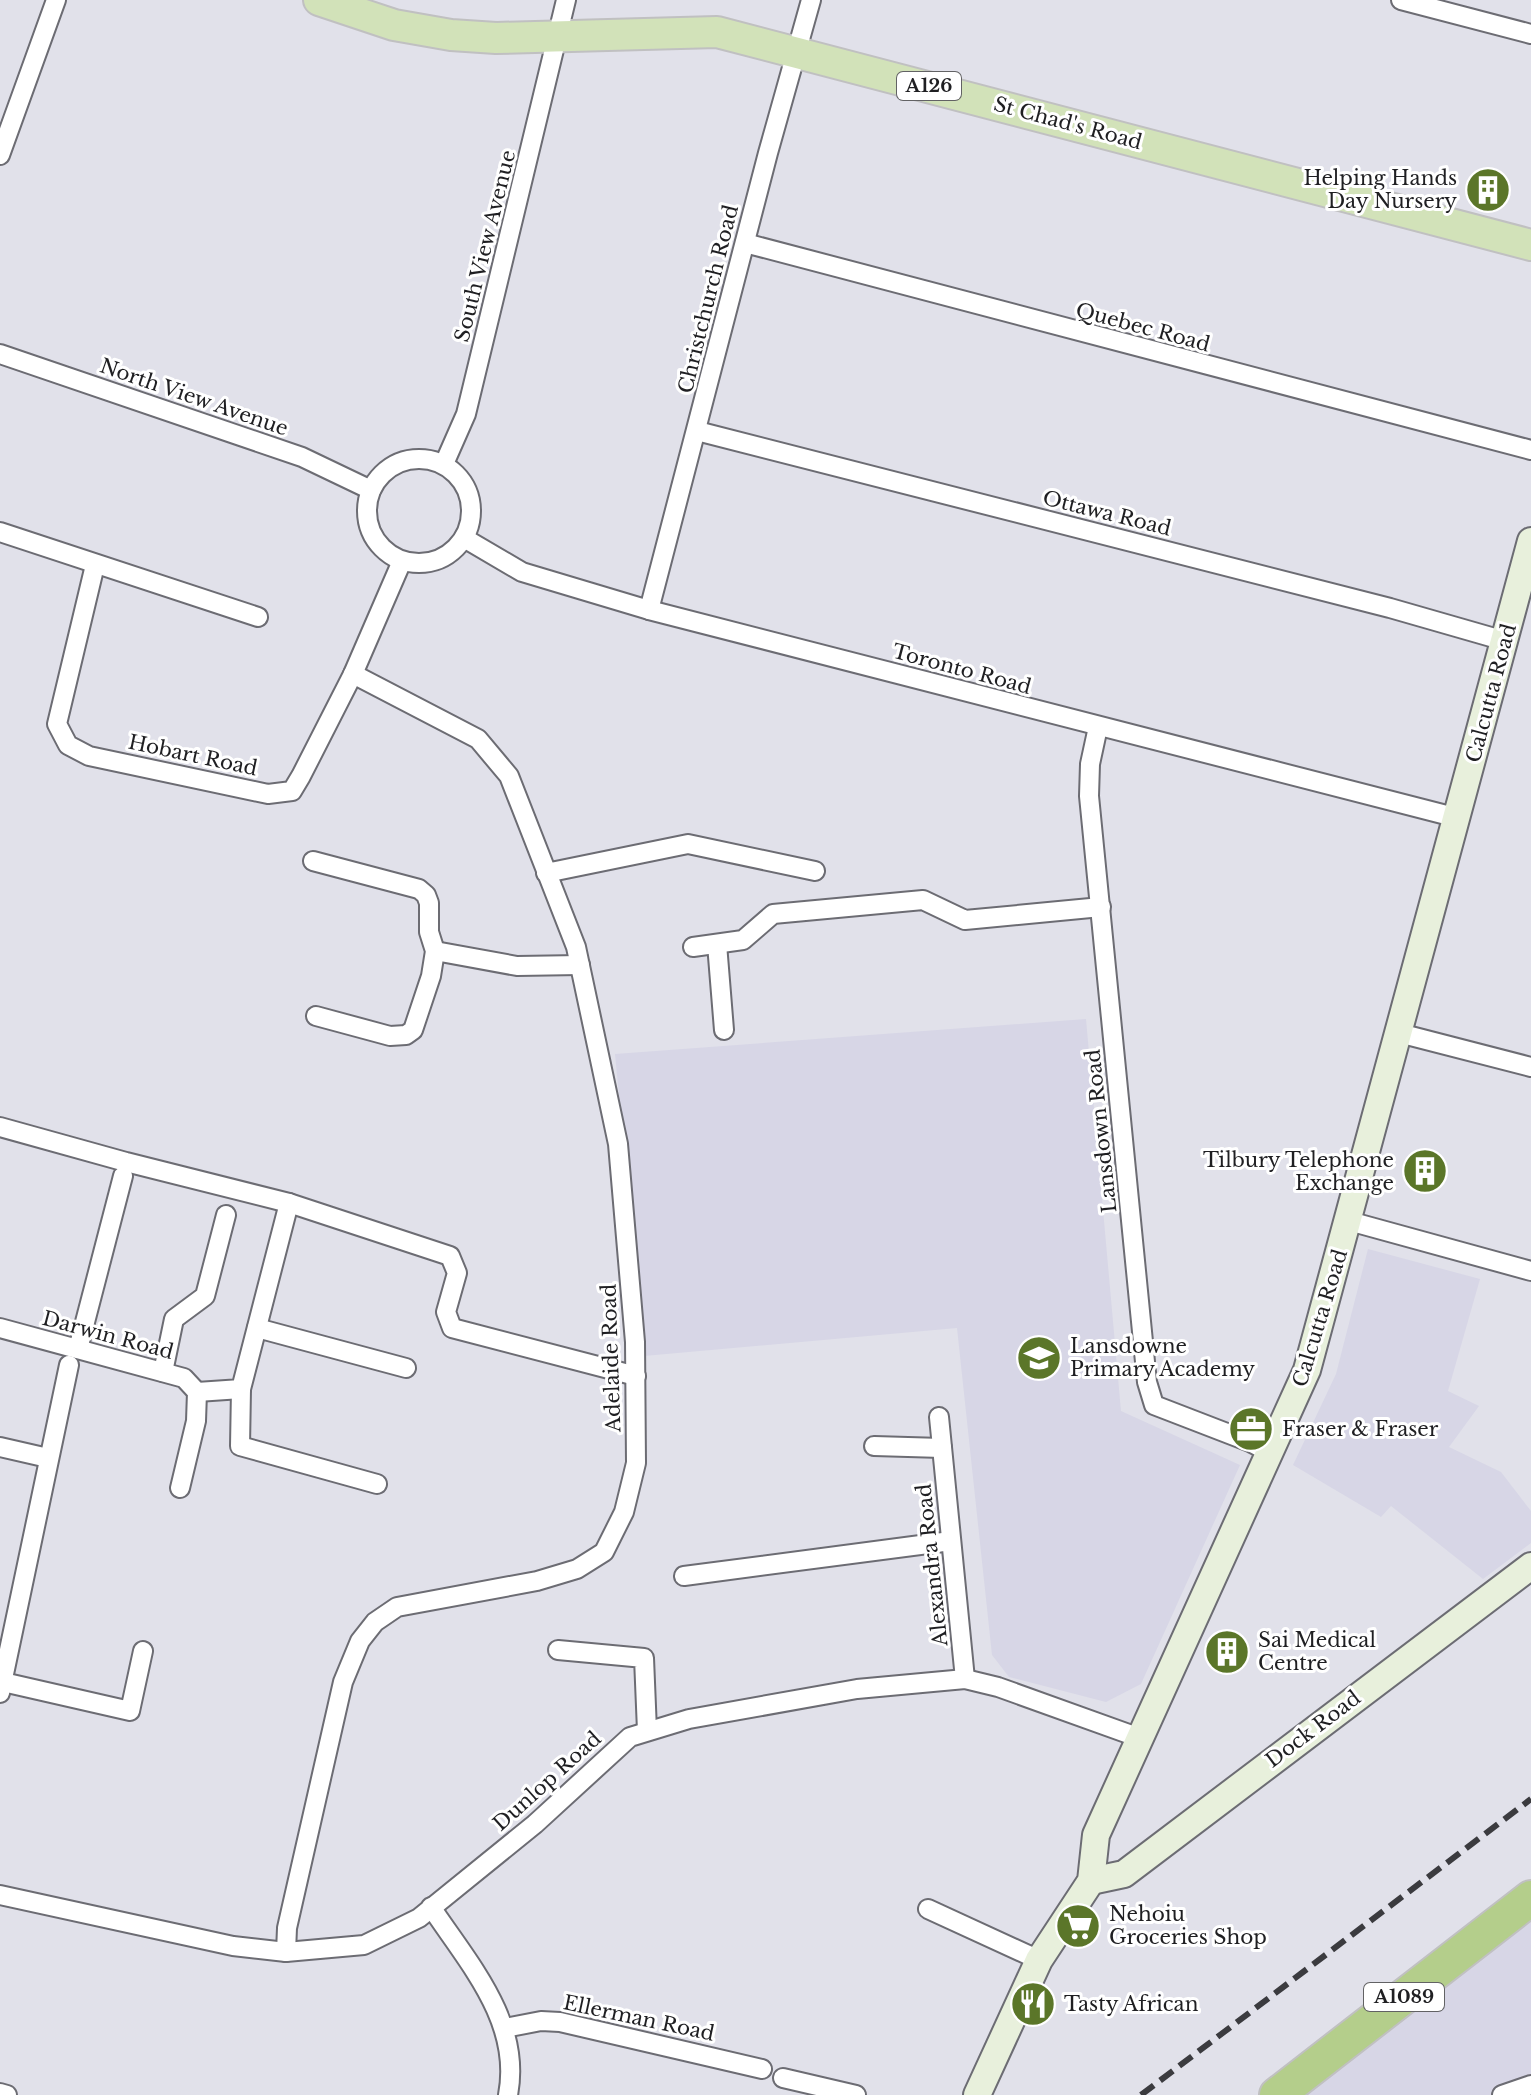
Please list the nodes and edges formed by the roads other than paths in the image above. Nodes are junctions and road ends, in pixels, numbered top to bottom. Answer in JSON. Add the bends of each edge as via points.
{"nodes":[{"id":1,"x":56,"y":0,"type":"edge"},
{"id":2,"x":319,"y":0,"type":"edge"},
{"id":3,"x":566,"y":0,"type":"edge"},
{"id":4,"x":811,"y":0,"type":"edge"},
{"id":5,"x":1401,"y":0,"type":"edge"},
{"id":6,"x":1531,"y":34,"type":"edge"},
{"id":7,"x":559,"y":36,"type":"junction"},
{"id":8,"x":797,"y":51,"type":"junction"},
{"id":9,"x":0,"y":155,"type":"edge"},
{"id":10,"x":745,"y":243,"type":"junction"},
{"id":11,"x":1531,"y":245,"type":"edge"},
{"id":12,"x":0,"y":354,"type":"edge"},
{"id":13,"x":697,"y":431,"type":"junction"},
{"id":14,"x":1531,"y":450,"type":"edge"},
{"id":15,"x":444,"y":464,"type":"junction"},
{"id":16,"x":371,"y":490,"type":"junction"},
{"id":17,"x":0,"y":532,"type":"edge"},
{"id":18,"x":464,"y":538,"type":"junction"},
{"id":19,"x":1531,"y":541,"type":"edge"},
{"id":20,"x":402,"y":561,"type":"junction"},
{"id":21,"x":95,"y":565,"type":"junction"},
{"id":22,"x":649,"y":610,"type":"junction"},
{"id":23,"x":258,"y":617,"type":"dead end"},
{"id":24,"x":1505,"y":641,"type":"junction"},
{"id":25,"x":353,"y":674,"type":"junction"},
{"id":26,"x":1098,"y":727,"type":"junction"},
{"id":27,"x":1458,"y":818,"type":"junction"},
{"id":28,"x":313,"y":861,"type":"dead end"},
{"id":29,"x":815,"y":871,"type":"dead end"},
{"id":30,"x":546,"y":873,"type":"junction"},
{"id":31,"x":1101,"y":907,"type":"junction"},
{"id":32,"x":717,"y":944,"type":"junction"},
{"id":33,"x":693,"y":947,"type":"dead end"},
{"id":34,"x":435,"y":951,"type":"junction"},
{"id":35,"x":580,"y":965,"type":"junction"},
{"id":36,"x":316,"y":1016,"type":"dead end"},
{"id":37,"x":724,"y":1030,"type":"dead end"},
{"id":38,"x":1399,"y":1033,"type":"junction"},
{"id":39,"x":1531,"y":1067,"type":"edge"},
{"id":40,"x":0,"y":1127,"type":"edge"},
{"id":41,"x":123,"y":1176,"type":"dead end"},
{"id":42,"x":289,"y":1203,"type":"junction"},
{"id":43,"x":226,"y":1215,"type":"dead end"},
{"id":44,"x":1349,"y":1221,"type":"junction"},
{"id":45,"x":1531,"y":1271,"type":"edge"},
{"id":46,"x":0,"y":1328,"type":"edge"},
{"id":47,"x":257,"y":1328,"type":"junction"},
{"id":48,"x":73,"y":1357,"type":"junction"},
{"id":49,"x":406,"y":1368,"type":"dead end"},
{"id":50,"x":163,"y":1372,"type":"junction"},
{"id":51,"x":636,"y":1376,"type":"junction"},
{"id":52,"x":241,"y":1389,"type":"junction"},
{"id":53,"x":197,"y":1392,"type":"junction"},
{"id":54,"x":939,"y":1417,"type":"dead end"},
{"id":55,"x":874,"y":1446,"type":"dead end"},
{"id":56,"x":0,"y":1447,"type":"edge"},
{"id":57,"x":942,"y":1448,"type":"junction"},
{"id":58,"x":1271,"y":1453,"type":"junction"},
{"id":59,"x":48,"y":1458,"type":"junction"},
{"id":60,"x":377,"y":1484,"type":"dead end"},
{"id":61,"x":180,"y":1488,"type":"dead end"},
{"id":62,"x":951,"y":1541,"type":"junction"},
{"id":63,"x":1531,"y":1566,"type":"edge"},
{"id":64,"x":684,"y":1576,"type":"dead end"},
{"id":65,"x":558,"y":1650,"type":"dead end"},
{"id":66,"x":143,"y":1651,"type":"dead end"},
{"id":67,"x":965,"y":1679,"type":"junction"},
{"id":68,"x":1,"y":1688,"type":"edge"},
{"id":69,"x":647,"y":1731,"type":"junction"},
{"id":70,"x":1140,"y":1738,"type":"junction"},
{"id":71,"x":1091,"y":1881,"type":"junction"},
{"id":72,"x":0,"y":1895,"type":"edge"},
{"id":73,"x":1531,"y":1898,"type":"edge"},
{"id":74,"x":431,"y":1907,"type":"junction"},
{"id":75,"x":928,"y":1909,"type":"dead end"},
{"id":76,"x":286,"y":1952,"type":"junction"},
{"id":77,"x":1039,"y":1960,"type":"junction"},
{"id":78,"x":505,"y":2028,"type":"junction"},
{"id":79,"x":762,"y":2069,"type":"dead end"},
{"id":80,"x":783,"y":2078,"type":"dead end"},
{"id":81,"x":1531,"y":2085,"type":"edge"},
{"id":82,"x":0,"y":2093,"type":"edge"},
{"id":83,"x":7,"y":2095,"type":"edge"},
{"id":84,"x":508,"y":2095,"type":"edge"},
{"id":85,"x":856,"y":2095,"type":"edge"},
{"id":86,"x":977,"y":2095,"type":"edge"},
{"id":87,"x":1277,"y":2095,"type":"edge"},
{"id":88,"x":1502,"y":2095,"type":"edge"}],
"edges":[{"from":1,"to":9,"type":"street"},
{"from":2,"to":7,"type":"main road","name":"St Chad's Road","number":"A126","via":[[394,25],[451,35]]},
{"from":3,"to":7,"type":"street","name":"South View Avenue"},
{"from":4,"to":8,"type":"street","name":"Christchurch Road"},
{"from":5,"to":6,"type":"street"},
{"from":7,"to":8,"type":"main road","name":"St Chad's Road","number":"A126","via":[[717,32]]},
{"from":7,"to":15,"type":"street","name":"South View Avenue","via":[[466,414]]},
{"from":8,"to":10,"type":"street","name":"Christchurch Road"},
{"from":8,"to":11,"type":"main road","name":"St Chad's Road","number":"A126"},
{"from":10,"to":13,"type":"street","name":"Christchurch Road"},
{"from":10,"to":14,"type":"street","name":"Quebec Road"},
{"from":12,"to":16,"type":"street","name":"North View Avenue","via":[[302,457]]},
{"from":13,"to":22,"type":"street","name":"Christchurch Road"},
{"from":13,"to":24,"type":"street","name":"Ottawa Road"},
{"from":15,"to":16,"type":"street","via":[[413,458],[397,463]]},
{"from":15,"to":18,"type":"street","via":[[466,486],[471,504]]},
{"from":16,"to":20,"type":"street","via":[[369,528],[378,544]]},
{"from":17,"to":21,"type":"street"},
{"from":18,"to":20,"type":"street","via":[[438,560]]},
{"from":18,"to":22,"type":"street","name":"Toronto Road","via":[[522,572]]},
{"from":19,"to":24,"type":"street","name":"Calcutta Road"},
{"from":20,"to":25,"type":"street","name":"Hobart Road"},
{"from":21,"to":23,"type":"street"},
{"from":21,"to":25,"type":"street","name":"Hobart Road","via":[[57,724],[68,745],[89,756],[268,794],[292,791]]},
{"from":22,"to":26,"type":"street","name":"Toronto Road"},
{"from":24,"to":27,"type":"street","name":"Calcutta Road"},
{"from":25,"to":30,"type":"street","name":"Adelaide Road","via":[[478,739],[509,776]]},
{"from":26,"to":27,"type":"street","name":"Toronto Road"},
{"from":26,"to":31,"type":"street","name":"Lansdown Road","via":[[1089,796]]},
{"from":27,"to":38,"type":"street","name":"Calcutta Road"},
{"from":28,"to":34,"type":"street","via":[[419,889],[429,903]]},
{"from":29,"to":30,"type":"street","via":[[688,844]]},
{"from":30,"to":35,"type":"street","name":"Adelaide Road"},
{"from":31,"to":32,"type":"street","via":[[965,920],[923,900],[773,914],[743,940]]},
{"from":31,"to":58,"type":"street","name":"Lansdown Road","via":[[1147,1382],[1154,1405]]},
{"from":32,"to":33,"type":"street"},
{"from":32,"to":37,"type":"street"},
{"from":34,"to":35,"type":"street","via":[[517,966]]},
{"from":34,"to":36,"type":"street","via":[[422,1010],[406,1035],[390,1036]]},
{"from":35,"to":51,"type":"street","name":"Adelaide Road","via":[[618,1144]]},
{"from":38,"to":39,"type":"street"},
{"from":38,"to":44,"type":"street","name":"Calcutta Road"},
{"from":40,"to":42,"type":"street"},
{"from":41,"to":48,"type":"street"},
{"from":42,"to":47,"type":"street"},
{"from":42,"to":51,"type":"street","via":[[450,1256],[457,1273],[446,1312],[452,1328]]},
{"from":43,"to":50,"type":"street","via":[[205,1296],[174,1319]]},
{"from":44,"to":45,"type":"street"},
{"from":44,"to":58,"type":"street","name":"Calcutta Road","via":[[1307,1370]]},
{"from":46,"to":48,"type":"street","name":"Darwin Road"},
{"from":47,"to":49,"type":"street"},
{"from":47,"to":52,"type":"street"},
{"from":48,"to":50,"type":"street","name":"Darwin Road"},
{"from":48,"to":59,"type":"street"},
{"from":50,"to":53,"type":"street","name":"Darwin Road","via":[[184,1378]]},
{"from":51,"to":76,"type":"street","name":"Adelaide Road","via":[[636,1463],[624,1512],[604,1552],[577,1569],[537,1581],[397,1607],[360,1641],[343,1682]]},
{"from":52,"to":53,"type":"street"},
{"from":52,"to":60,"type":"street","via":[[240,1446]]},
{"from":53,"to":61,"type":"street","via":[[196,1421]]},
{"from":54,"to":57,"type":"street","name":"Alexandra Road"},
{"from":55,"to":57,"type":"street"},
{"from":56,"to":59,"type":"street"},
{"from":57,"to":62,"type":"street","name":"Alexandra Road"},
{"from":58,"to":70,"type":"street","name":"Calcutta Road"},
{"from":59,"to":68,"type":"street"},
{"from":62,"to":64,"type":"street"},
{"from":62,"to":67,"type":"street","name":"Alexandra Road"},
{"from":63,"to":71,"type":"street","name":"Dock Road","via":[[1124,1874]]},
{"from":65,"to":69,"type":"street","via":[[644,1658]]},
{"from":66,"to":68,"type":"street","via":[[130,1711]]},
{"from":67,"to":69,"type":"street","name":"Dunlop Road","via":[[857,1689]]},
{"from":67,"to":70,"type":"street","name":"Dunlop Road"},
{"from":69,"to":74,"type":"street","name":"Dunlop Road","via":[[630,1737],[535,1824]]},
{"from":70,"to":71,"type":"street","name":"Calcutta Road","via":[[1096,1835]]},
{"from":71,"to":77,"type":"street","name":"Calcutta Road"},
{"from":72,"to":76,"type":"street","name":"Dunlop Road","via":[[233,1946]]},
{"from":73,"to":87,"type":"highway","number":"A1089"},
{"from":74,"to":76,"type":"street","name":"Dunlop Road","via":[[364,1945]]},
{"from":74,"to":78,"type":"street","via":[[492,1997]]},
{"from":75,"to":77,"type":"street"},
{"from":77,"to":86,"type":"street","name":"Calcutta Road"},
{"from":78,"to":79,"type":"street","name":"Ellerman Road","via":[[560,2022]]},
{"from":78,"to":84,"type":"street","via":[[512,2074]]},
{"from":80,"to":85,"type":"street"},
{"from":81,"to":88,"type":"street"},
{"from":82,"to":83,"type":"street"}]}
